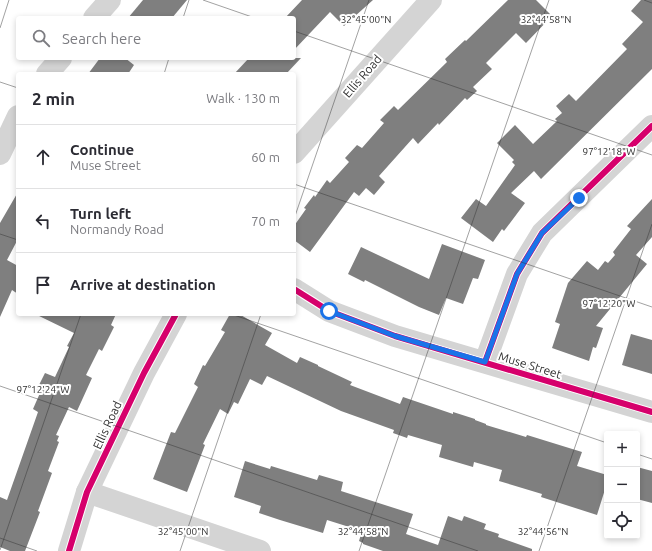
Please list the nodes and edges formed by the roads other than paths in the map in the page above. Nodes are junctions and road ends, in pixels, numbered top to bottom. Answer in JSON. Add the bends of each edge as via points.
{"nodes":[{"id":1,"x":110,"y":0,"type":"edge"},
{"id":2,"x":431,"y":0,"type":"edge"},
{"id":3,"x":96,"y":16,"type":"edge"},
{"id":4,"x":59,"y":60,"type":"edge"},
{"id":5,"x":49,"y":72,"type":"edge"},
{"id":6,"x":16,"y":120,"type":"edge"},
{"id":7,"x":652,"y":126,"type":"edge"},
{"id":8,"x":296,"y":151,"type":"edge"},
{"id":9,"x":0,"y":154,"type":"edge"},
{"id":10,"x":296,"y":290,"type":"edge"},
{"id":11,"x":175,"y":316,"type":"edge"},
{"id":12,"x":485,"y":362,"type":"junction"},
{"id":13,"x":652,"y":412,"type":"edge"},
{"id":14,"x":87,"y":492,"type":"junction"},
{"id":15,"x":69,"y":551,"type":"edge"},
{"id":16,"x":260,"y":551,"type":"edge"}],
"edges":[{"from":1,"to":3,"type":"street"},
{"from":2,"to":8,"type":"street","name":"Ellis Road"},
{"from":4,"to":5,"type":"street"},
{"from":6,"to":9,"type":"street"},
{"from":7,"to":12,"type":"street","via":[[542,233],[517,274]]},
{"from":10,"to":12,"type":"street","name":"Muse Street","via":[[329,311],[395,336]]},
{"from":11,"to":14,"type":"street","name":"Ellis Road","via":[[144,373]]},
{"from":12,"to":13,"type":"street","name":"Muse Street"},
{"from":14,"to":15,"type":"street","name":"Ellis Road"},
{"from":14,"to":16,"type":"street"}]}
